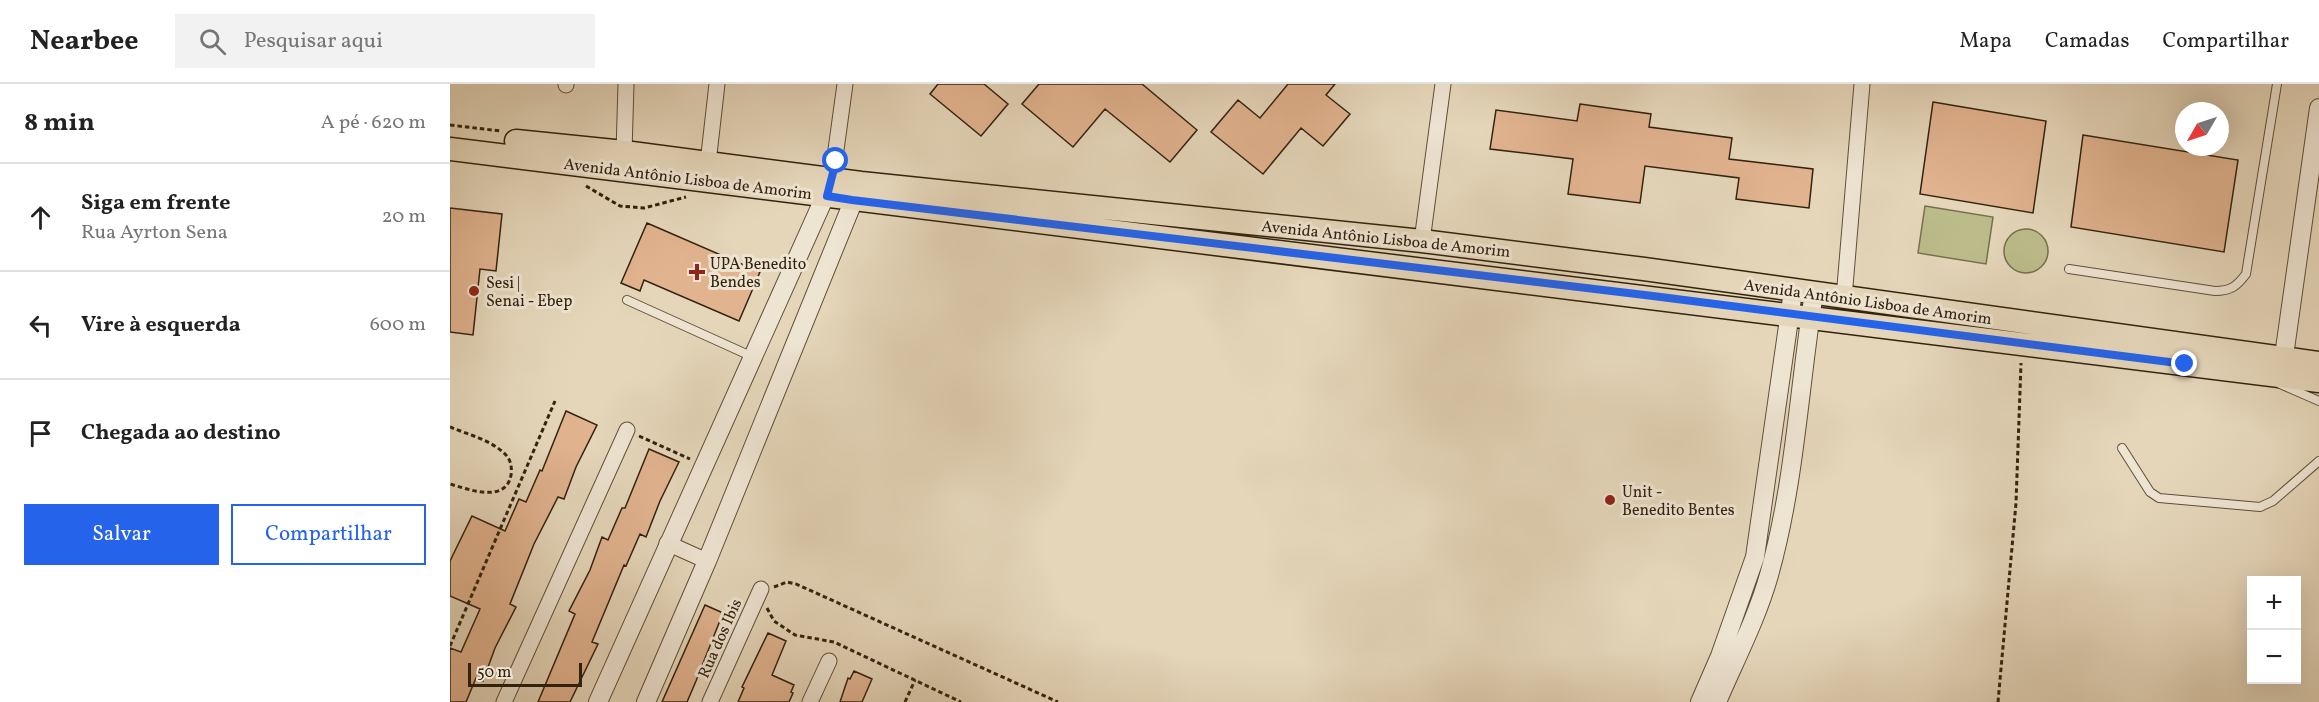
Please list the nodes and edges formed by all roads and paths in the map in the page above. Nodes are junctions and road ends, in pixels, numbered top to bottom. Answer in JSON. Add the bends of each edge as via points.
{"nodes":[{"id":1,"x":626,"y":84,"type":"edge"},
{"id":2,"x":717,"y":84,"type":"edge"},
{"id":3,"x":845,"y":84,"type":"edge"},
{"id":4,"x":1443,"y":84,"type":"edge"},
{"id":5,"x":1862,"y":84,"type":"edge"},
{"id":6,"x":2277,"y":84,"type":"edge"},
{"id":7,"x":2319,"y":108,"type":"edge"},
{"id":8,"x":450,"y":134,"type":"edge"},
{"id":9,"x":450,"y":149,"type":"edge"},
{"id":10,"x":624,"y":152,"type":"junction"},
{"id":11,"x":708,"y":163,"type":"junction"},
{"id":12,"x":830,"y":187,"type":"junction"},
{"id":13,"x":856,"y":192,"type":"junction"},
{"id":14,"x":1422,"y":241,"type":"junction"},
{"id":15,"x":2069,"y":269,"type":"dead end"},
{"id":16,"x":1804,"y":292,"type":"junction"},
{"id":17,"x":1844,"y":297,"type":"junction"},
{"id":18,"x":627,"y":300,"type":"dead end"},
{"id":19,"x":1800,"y":315,"type":"junction"},
{"id":20,"x":2022,"y":343,"type":"junction"},
{"id":21,"x":753,"y":357,"type":"junction"},
{"id":22,"x":2319,"y":363,"type":"edge"},
{"id":23,"x":2283,"y":367,"type":"junction"},
{"id":24,"x":2257,"y":373,"type":"junction"},
{"id":25,"x":2319,"y":381,"type":"edge"},
{"id":26,"x":555,"y":401,"type":"dead end"},
{"id":27,"x":2319,"y":401,"type":"edge"},
{"id":28,"x":450,"y":427,"type":"edge"},
{"id":29,"x":627,"y":430,"type":"joint"},
{"id":30,"x":2122,"y":448,"type":"dead end"},
{"id":31,"x":2319,"y":461,"type":"edge"},
{"id":32,"x":703,"y":466,"type":"junction"},
{"id":33,"x":450,"y":484,"type":"edge"},
{"id":34,"x":667,"y":543,"type":"junction"},
{"id":35,"x":707,"y":561,"type":"junction"},
{"id":36,"x":765,"y":593,"type":"junction"},
{"id":37,"x":450,"y":646,"type":"edge"},
{"id":38,"x":829,"y":661,"type":"dead end"},
{"id":39,"x":915,"y":680,"type":"junction"},
{"id":40,"x":1715,"y":693,"type":"edge"},
{"id":41,"x":504,"y":702,"type":"edge"},
{"id":42,"x":598,"y":702,"type":"edge"},
{"id":43,"x":646,"y":702,"type":"edge"},
{"id":44,"x":710,"y":702,"type":"edge"},
{"id":45,"x":810,"y":702,"type":"edge"},
{"id":46,"x":905,"y":702,"type":"edge"},
{"id":47,"x":961,"y":702,"type":"edge"},
{"id":48,"x":1058,"y":702,"type":"edge"},
{"id":49,"x":1700,"y":702,"type":"edge"},
{"id":50,"x":1998,"y":702,"type":"edge"}],
"edges":[{"from":1,"to":10,"type":"street"},
{"from":2,"to":11,"type":"street"},
{"from":3,"to":12,"type":"street"},
{"from":4,"to":14,"type":"street"},
{"from":5,"to":17,"type":"street"},
{"from":6,"to":15,"type":"lane","via":[[2246,274],[2237,286],[2215,291]]},
{"from":7,"to":23,"type":"street"},
{"from":8,"to":10,"type":"main road","name":"Avenida Antônio Lisboa de Amorim"},
{"from":9,"to":12,"type":"main road","name":"Avenida Antônio Lisboa de Amorim"},
{"from":10,"to":11,"type":"main road","name":"Avenida Antônio Lisboa de Amorim"},
{"from":11,"to":12,"type":"main road","name":"Avenida Antônio Lisboa de Amorim"},
{"from":12,"to":13,"type":"main road","name":"Avenida Antônio Lisboa de Amorim"},
{"from":12,"to":21,"type":"street"},
{"from":13,"to":14,"type":"main road","name":"Avenida Antônio Lisboa de Amorim"},
{"from":13,"to":19,"type":"main road","name":"Avenida Antônio Lisboa de Amorim"},
{"from":13,"to":35,"type":"street"},
{"from":14,"to":16,"type":"main road","name":"Avenida Antônio Lisboa de Amorim"},
{"from":16,"to":17,"type":"main road","name":"Avenida Antônio Lisboa de Amorim"},
{"from":16,"to":19,"type":"street"},
{"from":17,"to":23,"type":"main road","name":"Avenida Antônio Lisboa de Amorim"},
{"from":18,"to":21,"type":"lane"},
{"from":19,"to":20,"type":"main road","name":"Avenida Antônio Lisboa de Amorim"},
{"from":19,"to":40,"type":"street","via":[[1787,490],[1770,572],[1764,593]]},
{"from":20,"to":24,"type":"main road","name":"Avenida Antônio Lisboa de Amorim"},
{"from":20,"to":50,"type":"path","via":[[2016,503]]},
{"from":21,"to":32,"type":"street"},
{"from":22,"to":23,"type":"main road","name":"Avenida Antônio Lisboa de Amorim"},
{"from":23,"to":24,"type":"main road","name":"Avenida Antônio Lisboa de Amorim"},
{"from":23,"to":25,"type":"main road","name":"Avenida Antônio Lisboa de Amorim"},
{"from":24,"to":27,"type":"lane"},
{"from":26,"to":37,"type":"path"},
{"from":28,"to":33,"type":"path","via":[[500,450],[511,461],[512,470],[505,487],[490,493]]},
{"from":29,"to":32,"type":"path"},
{"from":29,"to":41,"type":"street"},
{"from":30,"to":31,"type":"lane","via":[[2150,492],[2159,498],[2260,507],[2273,501]]},
{"from":32,"to":34,"type":"street"},
{"from":34,"to":35,"type":"street"},
{"from":34,"to":42,"type":"street"},
{"from":35,"to":43,"type":"street"},
{"from":36,"to":39,"type":"path","via":[[768,611],[784,629],[795,635],[834,642]]},
{"from":36,"to":44,"type":"street","name":"Rua dos Ibis"},
{"from":36,"to":48,"type":"path","via":[[787,582],[796,584]]},
{"from":38,"to":45,"type":"street"},
{"from":39,"to":46,"type":"path"},
{"from":39,"to":47,"type":"path"},
{"from":40,"to":49,"type":"street"}]}
